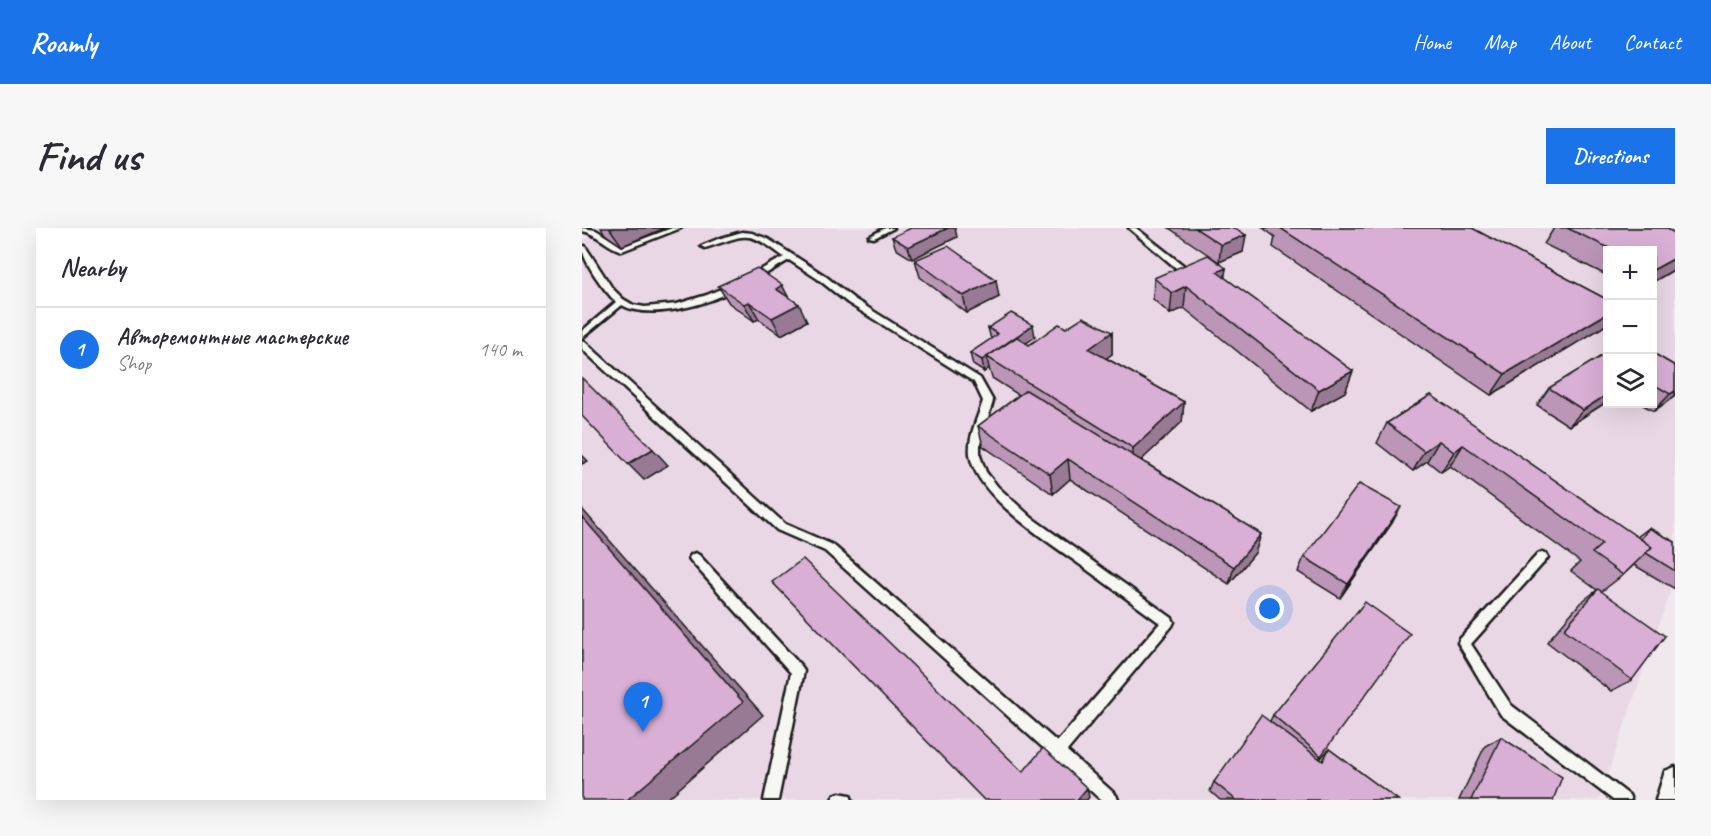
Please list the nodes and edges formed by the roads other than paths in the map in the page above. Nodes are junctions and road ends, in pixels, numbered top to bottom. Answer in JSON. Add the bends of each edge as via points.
{"nodes":[{"id":1,"x":678,"y":228,"type":"edge"},
{"id":2,"x":891,"y":228,"type":"edge"},
{"id":3,"x":1132,"y":228,"type":"edge"},
{"id":4,"x":582,"y":229,"type":"edge"},
{"id":5,"x":872,"y":237,"type":"dead end"},
{"id":6,"x":705,"y":246,"type":"dead end"},
{"id":7,"x":582,"y":248,"type":"edge"},
{"id":8,"x":789,"y":257,"type":"junction"},
{"id":9,"x":1185,"y":271,"type":"edge"},
{"id":10,"x":621,"y":302,"type":"junction"},
{"id":11,"x":582,"y":335,"type":"edge"},
{"id":12,"x":582,"y":344,"type":"edge"},
{"id":13,"x":695,"y":558,"type":"dead end"},
{"id":14,"x":1542,"y":558,"type":"dead end"},
{"id":15,"x":1058,"y":752,"type":"junction"},
{"id":16,"x":1675,"y":781,"type":"edge"},
{"id":17,"x":771,"y":800,"type":"edge"},
{"id":18,"x":839,"y":800,"type":"edge"},
{"id":19,"x":845,"y":800,"type":"edge"},
{"id":20,"x":1111,"y":800,"type":"edge"},
{"id":21,"x":1624,"y":800,"type":"edge"},
{"id":22,"x":1670,"y":800,"type":"edge"}],
"edges":[{"from":1,"to":4,"type":"lane","via":[[622,249],[595,232]]},
{"from":2,"to":5,"type":"lane"},
{"from":3,"to":9,"type":"lane"},
{"from":6,"to":8,"type":"lane","via":[[740,233],[756,232]]},
{"from":7,"to":10,"type":"lane"},
{"from":8,"to":10,"type":"lane","via":[[726,291],[685,305],[652,310]]},
{"from":8,"to":15,"type":"lane","via":[[977,380],[988,401],[975,456],[994,490],[1028,521],[1168,622]]},
{"from":10,"to":11,"type":"lane"},
{"from":12,"to":15,"type":"lane","via":[[781,527],[829,548]]},
{"from":13,"to":17,"type":"lane","via":[[798,671]]},
{"from":14,"to":21,"type":"lane","via":[[1464,643],[1506,710]]},
{"from":15,"to":20,"type":"lane"},
{"from":16,"to":22,"type":"street"},
{"from":18,"to":19,"type":"lane"}]}
